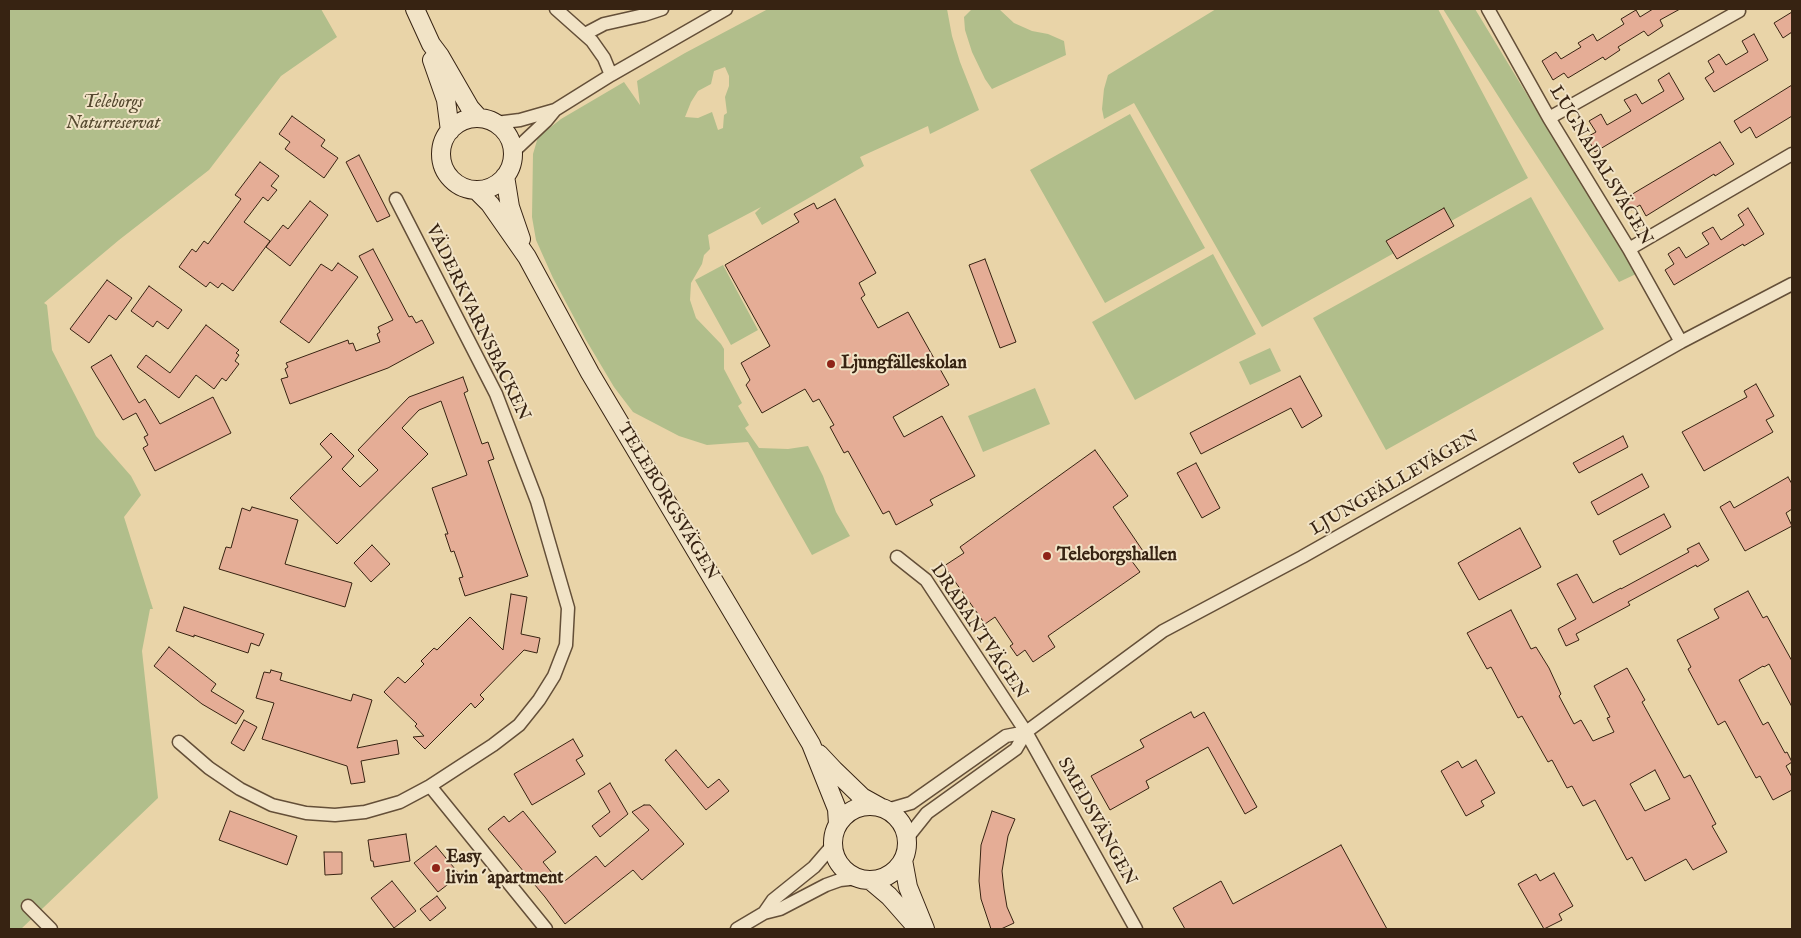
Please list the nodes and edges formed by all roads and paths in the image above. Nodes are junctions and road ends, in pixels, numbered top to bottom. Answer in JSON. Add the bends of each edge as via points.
{"nodes":[{"id":1,"x":415,"y":9,"type":"edge"},
{"id":2,"x":556,"y":9,"type":"edge"},
{"id":3,"x":662,"y":9,"type":"edge"},
{"id":4,"x":726,"y":9,"type":"edge"},
{"id":5,"x":1488,"y":9,"type":"edge"},
{"id":6,"x":1739,"y":11,"type":"dead end"},
{"id":7,"x":584,"y":34,"type":"junction"},
{"id":8,"x":430,"y":44,"type":"junction"},
{"id":9,"x":611,"y":75,"type":"junction"},
{"id":10,"x":555,"y":110,"type":"junction"},
{"id":11,"x":1549,"y":118,"type":"junction"},
{"id":12,"x":488,"y":121,"type":"junction"},
{"id":13,"x":450,"y":131,"type":"junction"},
{"id":14,"x":513,"y":152,"type":"junction"},
{"id":15,"x":1792,"y":154,"type":"edge"},
{"id":16,"x":505,"y":176,"type":"junction"},
{"id":17,"x":476,"y":190,"type":"junction"},
{"id":18,"x":396,"y":200,"type":"dead end"},
{"id":19,"x":1629,"y":249,"type":"junction"},
{"id":20,"x":527,"y":257,"type":"junction"},
{"id":21,"x":1792,"y":284,"type":"edge"},
{"id":22,"x":1682,"y":342,"type":"junction"},
{"id":23,"x":897,"y":557,"type":"dead end"},
{"id":24,"x":1026,"y":732,"type":"junction"},
{"id":25,"x":179,"y":742,"type":"dead end"},
{"id":26,"x":811,"y":744,"type":"junction"},
{"id":27,"x":430,"y":786,"type":"junction"},
{"id":28,"x":884,"y":809,"type":"junction"},
{"id":29,"x":838,"y":824,"type":"junction"},
{"id":30,"x":907,"y":838,"type":"junction"},
{"id":31,"x":833,"y":845,"type":"junction"},
{"id":32,"x":903,"y":860,"type":"junction"},
{"id":33,"x":864,"y":879,"type":"junction"},
{"id":34,"x":28,"y":906,"type":"dead end"},
{"id":35,"x":764,"y":913,"type":"junction"},
{"id":36,"x":51,"y":929,"type":"edge"},
{"id":37,"x":546,"y":929,"type":"edge"},
{"id":38,"x":738,"y":929,"type":"edge"},
{"id":39,"x":918,"y":929,"type":"edge"},
{"id":40,"x":925,"y":929,"type":"edge"},
{"id":41,"x":1136,"y":929,"type":"edge"}],
"edges":[{"from":1,"to":8,"type":"main road"},
{"from":2,"to":7,"type":"street"},
{"from":3,"to":7,"type":"street","via":[[604,24]]},
{"from":4,"to":9,"type":"street"},
{"from":5,"to":11,"type":"street","name":"LUGNADALSVÄGEN"},
{"from":6,"to":11,"type":"street"},
{"from":7,"to":9,"type":"street","via":[[604,58]]},
{"from":8,"to":12,"type":"main road","via":[[470,108]]},
{"from":8,"to":13,"type":"main road","via":[[446,100]]},
{"from":9,"to":10,"type":"street"},
{"from":10,"to":12,"type":"street","via":[[520,120]]},
{"from":10,"to":14,"type":"street"},
{"from":11,"to":19,"type":"street","name":"LUGNADALSVÄGEN"},
{"from":12,"to":13,"type":"main road","via":[[463,121]]},
{"from":12,"to":14,"type":"main road","via":[[508,136]]},
{"from":13,"to":17,"type":"main road","via":[[442,149],[444,168],[457,184]]},
{"from":14,"to":16,"type":"main road","via":[[512,165]]},
{"from":15,"to":19,"type":"street"},
{"from":16,"to":17,"type":"main road","via":[[492,187]]},
{"from":16,"to":20,"type":"main road","name":"TELEBORGSVÄGEN","via":[[510,207]]},
{"from":17,"to":20,"type":"main road","name":"TELEBORGSVÄGEN","via":[[490,204]]},
{"from":18,"to":27,"type":"street","name":"VÄDERKVARNSBACKEN","via":[[496,394],[537,500],[568,608],[566,645],[554,676],[539,700],[519,725]]},
{"from":19,"to":22,"type":"street","name":"LUGNADALSVÄGEN"},
{"from":20,"to":26,"type":"main road","name":"TELEBORGSVÄGEN","via":[[590,373]]},
{"from":21,"to":22,"type":"street","name":"LJUNGFÄLLEVÄGEN"},
{"from":22,"to":24,"type":"street","name":"LJUNGFÄLLEVÄGEN","via":[[1309,553],[1163,631]]},
{"from":23,"to":24,"type":"street","name":"DRABANTVÄGEN","via":[[926,580]]},
{"from":24,"to":28,"type":"street","name":"LJUNGFÄLLEVÄGEN","via":[[1006,736],[911,803]]},
{"from":24,"to":30,"type":"street","name":"LJUNGFÄLLEVÄGEN","via":[[1016,749],[927,813]]},
{"from":24,"to":41,"type":"street","name":"SMEDSVÄNGEN"},
{"from":25,"to":27,"type":"street","name":"VÄDERKVARNSBACKEN","via":[[240,789],[272,805],[306,812],[335,815],[365,812],[400,802]]},
{"from":26,"to":28,"type":"main road","name":"TELEBORGSVÄGEN","via":[[862,797]]},
{"from":26,"to":29,"type":"main road","name":"TELEBORGSVÄGEN","via":[[837,809]]},
{"from":27,"to":37,"type":"street"},
{"from":28,"to":29,"type":"main road","via":[[856,808]]},
{"from":28,"to":30,"type":"main road","via":[[900,820]]},
{"from":29,"to":31,"type":"main road"},
{"from":30,"to":32,"type":"main road"},
{"from":31,"to":33,"type":"main road","via":[[840,865],[848,873]]},
{"from":31,"to":35,"type":"street","via":[[814,867],[773,900]]},
{"from":32,"to":33,"type":"main road","via":[[886,876]]},
{"from":32,"to":40,"type":"main road","via":[[908,887]]},
{"from":33,"to":35,"type":"street","via":[[833,882]]},
{"from":33,"to":39,"type":"main road","via":[[889,896]]},
{"from":34,"to":36,"type":"street"},
{"from":35,"to":38,"type":"street"}]}
